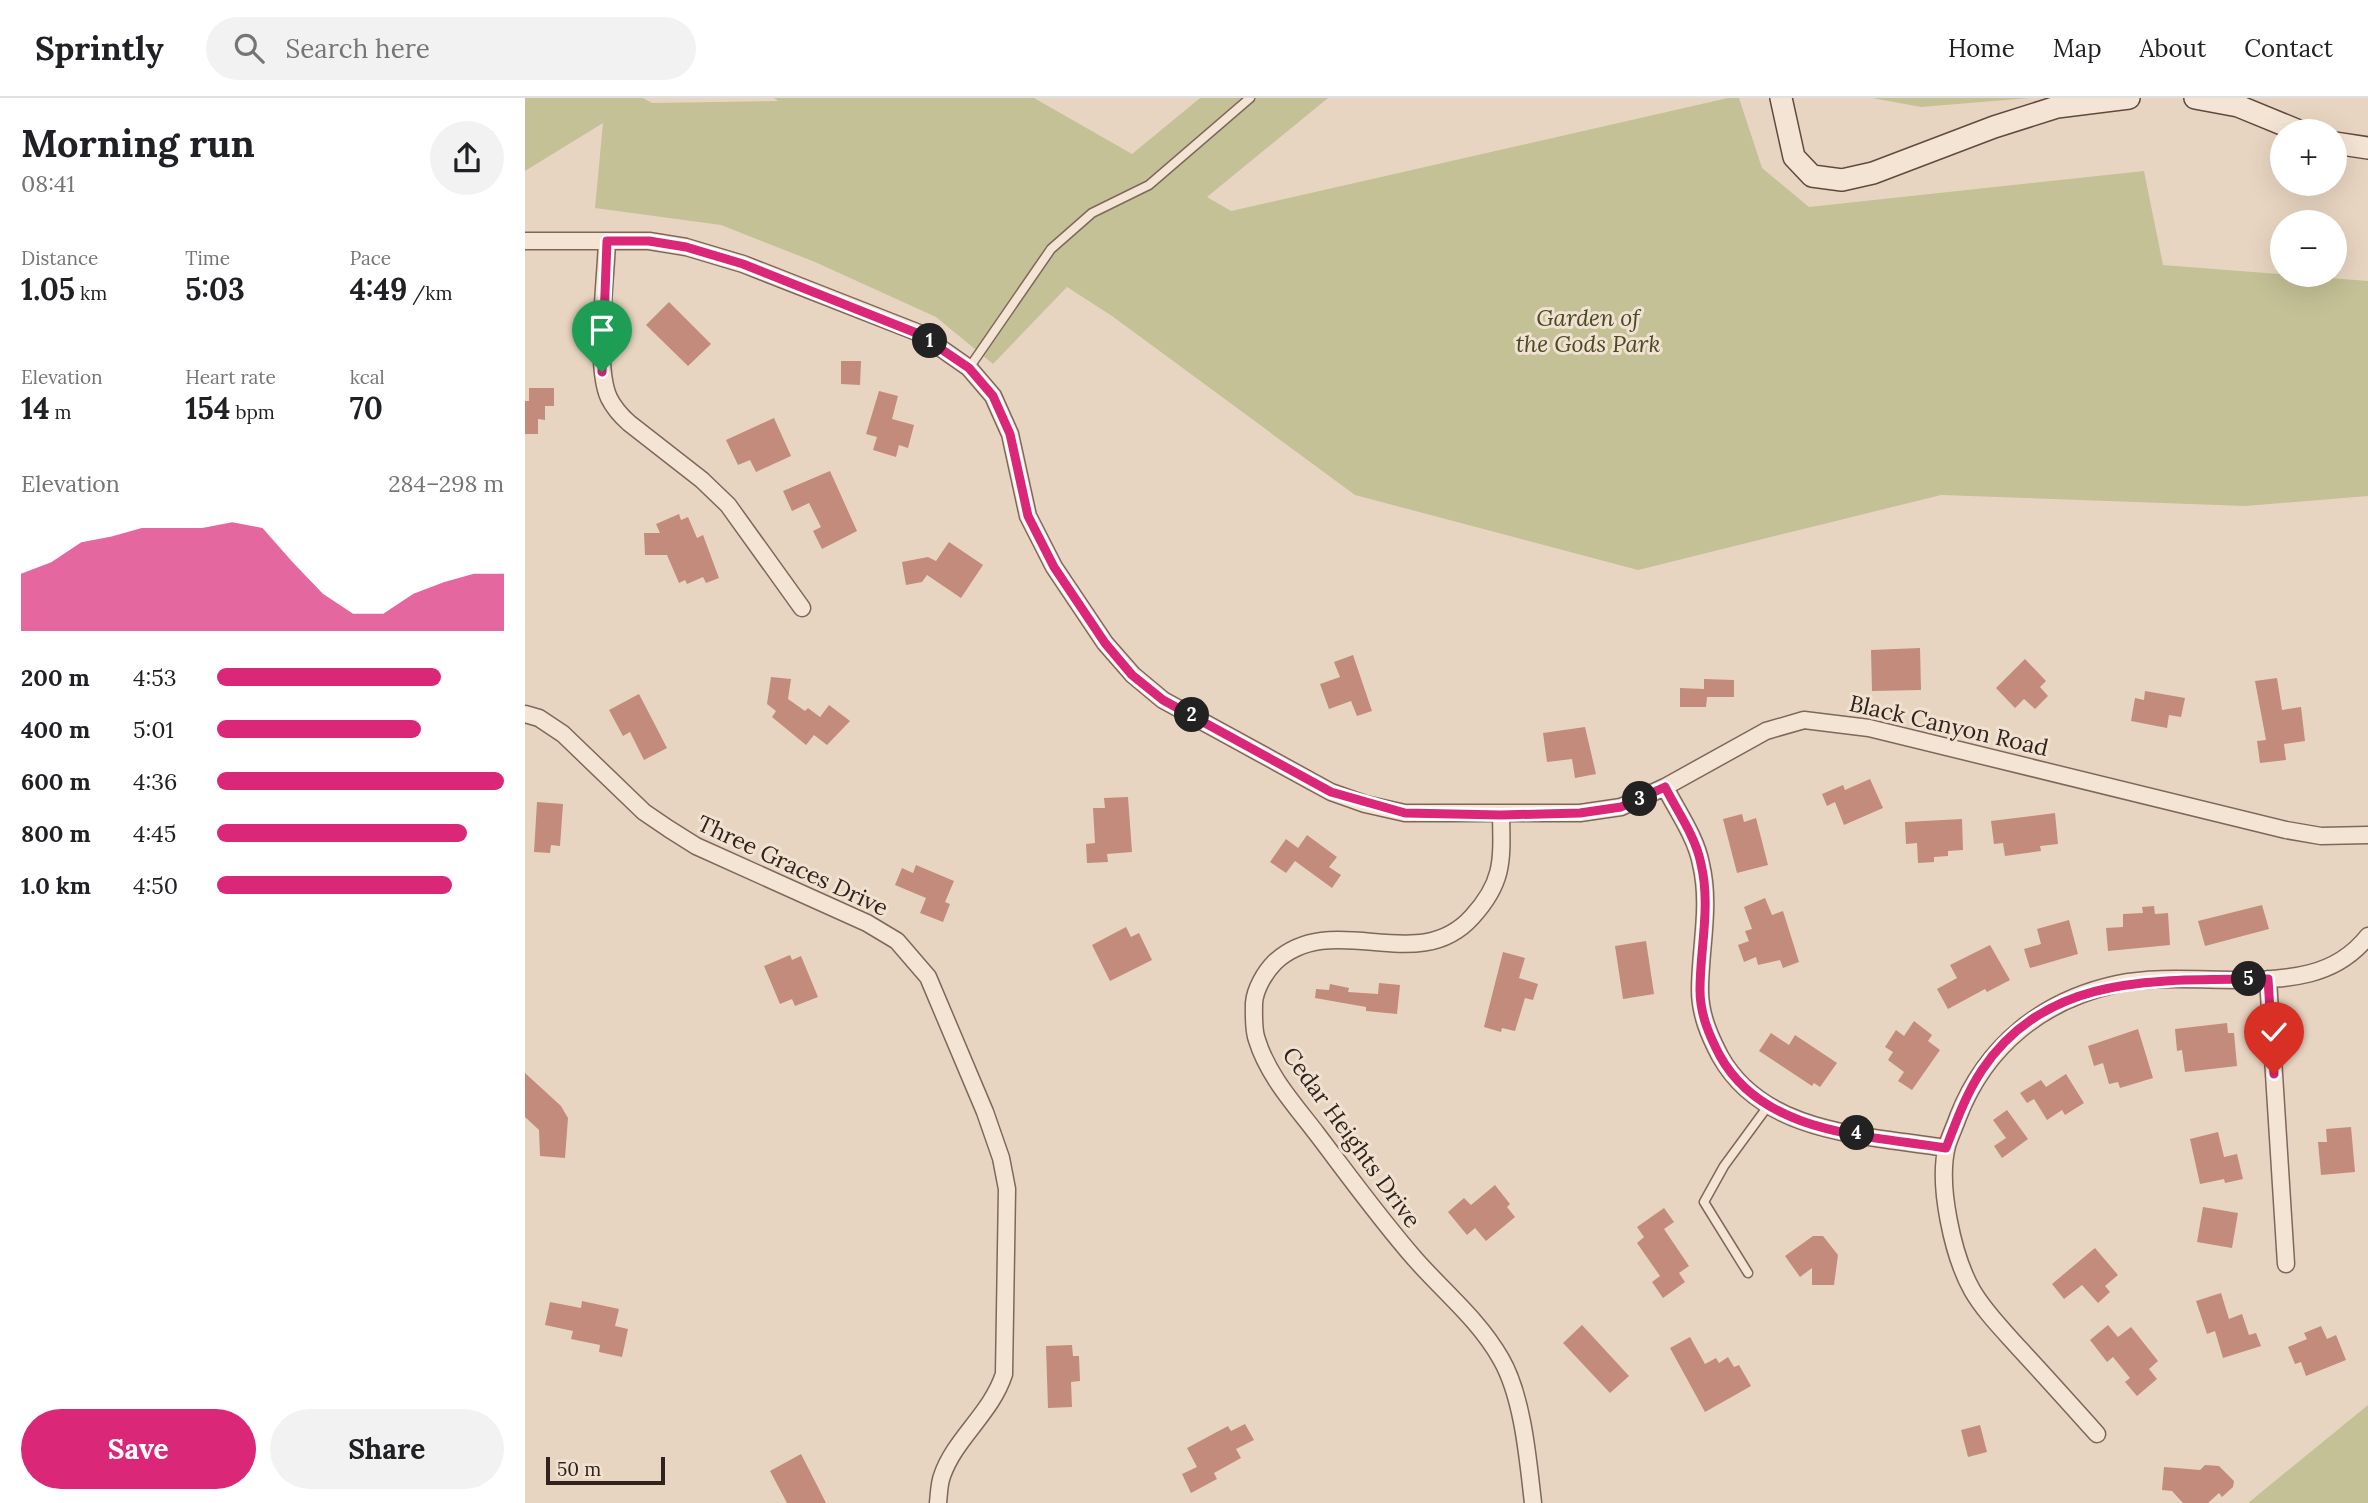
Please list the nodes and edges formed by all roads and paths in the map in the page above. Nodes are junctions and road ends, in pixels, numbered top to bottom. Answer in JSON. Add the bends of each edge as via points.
{"nodes":[{"id":1,"x":1250,"y":98,"type":"edge"},
{"id":2,"x":1781,"y":98,"type":"edge"},
{"id":3,"x":2129,"y":98,"type":"edge"},
{"id":4,"x":2195,"y":98,"type":"edge"},
{"id":5,"x":2270,"y":119,"type":"edge"},
{"id":6,"x":2347,"y":145,"type":"edge"},
{"id":7,"x":2368,"y":148,"type":"edge"},
{"id":8,"x":525,"y":241,"type":"edge"},
{"id":9,"x":607,"y":241,"type":"junction"},
{"id":10,"x":969,"y":368,"type":"junction"},
{"id":11,"x":802,"y":608,"type":"dead end"},
{"id":12,"x":525,"y":714,"type":"edge"},
{"id":13,"x":1665,"y":787,"type":"junction"},
{"id":14,"x":1501,"y":815,"type":"junction"},
{"id":15,"x":2368,"y":835,"type":"edge"},
{"id":16,"x":2368,"y":936,"type":"edge"},
{"id":17,"x":2268,"y":979,"type":"junction"},
{"id":18,"x":1768,"y":1106,"type":"junction"},
{"id":19,"x":1946,"y":1148,"type":"junction"},
{"id":20,"x":2286,"y":1264,"type":"dead end"},
{"id":21,"x":1748,"y":1273,"type":"dead end"},
{"id":22,"x":2097,"y":1434,"type":"dead end"},
{"id":23,"x":938,"y":1503,"type":"edge"},
{"id":24,"x":1534,"y":1503,"type":"edge"}],
"edges":[{"from":1,"to":10,"type":"lane","via":[[1149,185],[1093,213],[1051,249]]},
{"from":2,"to":3,"type":"street","via":[[1794,157],[1812,176],[1842,180],[2057,107]]},
{"from":4,"to":5,"type":"street","via":[[2238,106]]},
{"from":6,"to":7,"type":"street"},
{"from":8,"to":9,"type":"street","name":"Black Canyon Road"},
{"from":9,"to":10,"type":"street","name":"Black Canyon Road","via":[[686,247],[743,264],[919,334]]},
{"from":9,"to":11,"type":"street","via":[[602,372],[608,396],[629,423],[728,505]]},
{"from":10,"to":14,"type":"street","name":"Black Canyon Road","via":[[993,396],[1010,434],[1028,516],[1054,567],[1132,675],[1163,700],[1331,792],[1405,813]]},
{"from":12,"to":23,"type":"street","name":"Three Graces Drive","via":[[563,734],[669,830],[867,923],[897,941],[928,977],[985,1112],[1007,1189],[1004,1374],[997,1397],[941,1476]]},
{"from":13,"to":14,"type":"street","name":"Black Canyon Road","via":[[1621,807]]},
{"from":13,"to":15,"type":"street","name":"Black Canyon Road","via":[[1766,731],[1804,720],[1833,721],[2286,830],[2321,836]]},
{"from":13,"to":18,"type":"street","via":[[1701,861],[1706,896],[1703,1018],[1730,1073]]},
{"from":14,"to":24,"type":"street","name":"Cedar Heights Drive","via":[[1503,864],[1492,895],[1458,932],[1432,943],[1408,945],[1341,939],[1310,943],[1286,953],[1266,971],[1254,1001],[1256,1039],[1274,1076],[1383,1221],[1475,1321],[1503,1360],[1517,1406]]},
{"from":16,"to":17,"type":"street","via":[[2340,963],[2310,975]]},
{"from":17,"to":19,"type":"street","via":[[2119,984],[2038,1014],[2006,1039],[1981,1071]]},
{"from":17,"to":20,"type":"street"},
{"from":18,"to":19,"type":"street","via":[[1815,1126]]},
{"from":18,"to":21,"type":"lane","via":[[1724,1166],[1705,1202]]},
{"from":19,"to":22,"type":"street","via":[[1947,1205],[1954,1246],[1972,1290]]}]}
